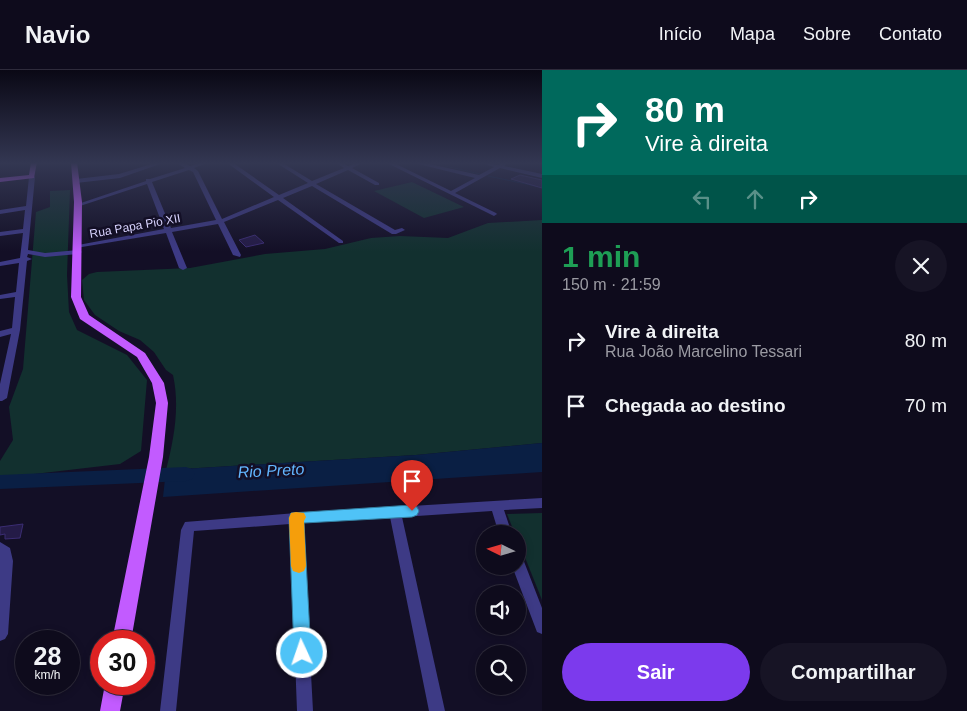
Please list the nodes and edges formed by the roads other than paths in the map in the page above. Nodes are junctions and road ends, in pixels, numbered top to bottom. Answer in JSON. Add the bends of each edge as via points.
{"nodes":[{"id":1,"x":30,"y":192,"type":"edge"},
{"id":2,"x":77,"y":192,"type":"edge"},
{"id":3,"x":115,"y":192,"type":"edge"},
{"id":4,"x":154,"y":192,"type":"edge"},
{"id":5,"x":206,"y":192,"type":"edge"},
{"id":6,"x":272,"y":192,"type":"edge"},
{"id":7,"x":291,"y":192,"type":"edge"},
{"id":8,"x":330,"y":192,"type":"edge"},
{"id":9,"x":333,"y":192,"type":"edge"},
{"id":10,"x":451,"y":193,"type":"edge"},
{"id":11,"x":279,"y":197,"type":"junction"},
{"id":12,"x":78,"y":204,"type":"junction"},
{"id":13,"x":28,"y":208,"type":"junction"},
{"id":14,"x":0,"y":212,"type":"edge"},
{"id":15,"x":494,"y":214,"type":"dead end"},
{"id":16,"x":222,"y":221,"type":"junction"},
{"id":17,"x":26,"y":231,"type":"junction"},
{"id":18,"x":170,"y":231,"type":"junction"},
{"id":19,"x":0,"y":234,"type":"edge"},
{"id":20,"x":341,"y":242,"type":"dead end"},
{"id":21,"x":78,"y":249,"type":"junction"},
{"id":22,"x":24,"y":251,"type":"junction"},
{"id":23,"x":46,"y":255,"type":"junction"},
{"id":24,"x":237,"y":255,"type":"dead end"},
{"id":25,"x":23,"y":261,"type":"junction"},
{"id":26,"x":0,"y":264,"type":"edge"},
{"id":27,"x":183,"y":268,"type":"dead end"},
{"id":28,"x":20,"y":294,"type":"junction"},
{"id":29,"x":0,"y":297,"type":"edge"},
{"id":30,"x":16,"y":330,"type":"junction"},
{"id":31,"x":0,"y":334,"type":"edge"},
{"id":32,"x":2,"y":398,"type":"dead end"},
{"id":33,"x":542,"y":503,"type":"edge"},
{"id":34,"x":496,"y":506,"type":"junction"},
{"id":35,"x":395,"y":512,"type":"junction"},
{"id":36,"x":296,"y":518,"type":"junction"},
{"id":37,"x":503,"y":525,"type":"edge"},
{"id":38,"x":0,"y":548,"type":"edge"},
{"id":39,"x":522,"y":575,"type":"edge"},
{"id":40,"x":542,"y":627,"type":"edge"},
{"id":41,"x":124,"y":630,"type":"edge"},
{"id":42,"x":0,"y":634,"type":"edge"},
{"id":43,"x":113,"y":695,"type":"edge"},
{"id":44,"x":110,"y":711,"type":"edge"},
{"id":45,"x":168,"y":711,"type":"edge"},
{"id":46,"x":305,"y":711,"type":"edge"},
{"id":47,"x":437,"y":711,"type":"edge"}],
"edges":[{"from":1,"to":13,"type":"street"},
{"from":2,"to":12,"type":"main road"},
{"from":3,"to":12,"type":"street"},
{"from":4,"to":18,"type":"street"},
{"from":5,"to":16,"type":"street"},
{"from":6,"to":11,"type":"street"},
{"from":7,"to":11,"type":"street","name":"Rua Papa Pio XII"},
{"from":8,"to":9,"type":"street","via":[[394,233],[402,230]]},
{"from":10,"to":15,"type":"street"},
{"from":11,"to":16,"type":"street","name":"Rua Papa Pio XII"},
{"from":11,"to":20,"type":"street"},
{"from":12,"to":21,"type":"main road"},
{"from":13,"to":14,"type":"street"},
{"from":13,"to":17,"type":"street"},
{"from":16,"to":18,"type":"street","name":"Rua Papa Pio XII"},
{"from":16,"to":24,"type":"street"},
{"from":17,"to":19,"type":"street"},
{"from":17,"to":22,"type":"street"},
{"from":18,"to":21,"type":"street","name":"Rua Papa Pio XII"},
{"from":18,"to":27,"type":"street"},
{"from":21,"to":23,"type":"street","name":"Rua Papa Pio XII"},
{"from":21,"to":41,"type":"main road","via":[[76,297],[84,316],[141,355],[158,383],[162,403],[156,458]]},
{"from":22,"to":23,"type":"street"},
{"from":22,"to":25,"type":"street"},
{"from":23,"to":25,"type":"street"},
{"from":25,"to":26,"type":"street"},
{"from":25,"to":28,"type":"street"},
{"from":28,"to":29,"type":"street"},
{"from":28,"to":30,"type":"street"},
{"from":30,"to":31,"type":"street"},
{"from":30,"to":32,"type":"street"},
{"from":33,"to":34,"type":"street"},
{"from":34,"to":35,"type":"street"},
{"from":34,"to":37,"type":"street"},
{"from":35,"to":36,"type":"street"},
{"from":35,"to":47,"type":"street"},
{"from":36,"to":45,"type":"street","via":[[194,525],[187,530]]},
{"from":36,"to":46,"type":"street"},
{"from":38,"to":42,"type":"street","via":[[5,552],[6,561]]},
{"from":39,"to":40,"type":"street"},
{"from":43,"to":44,"type":"main road"}]}
